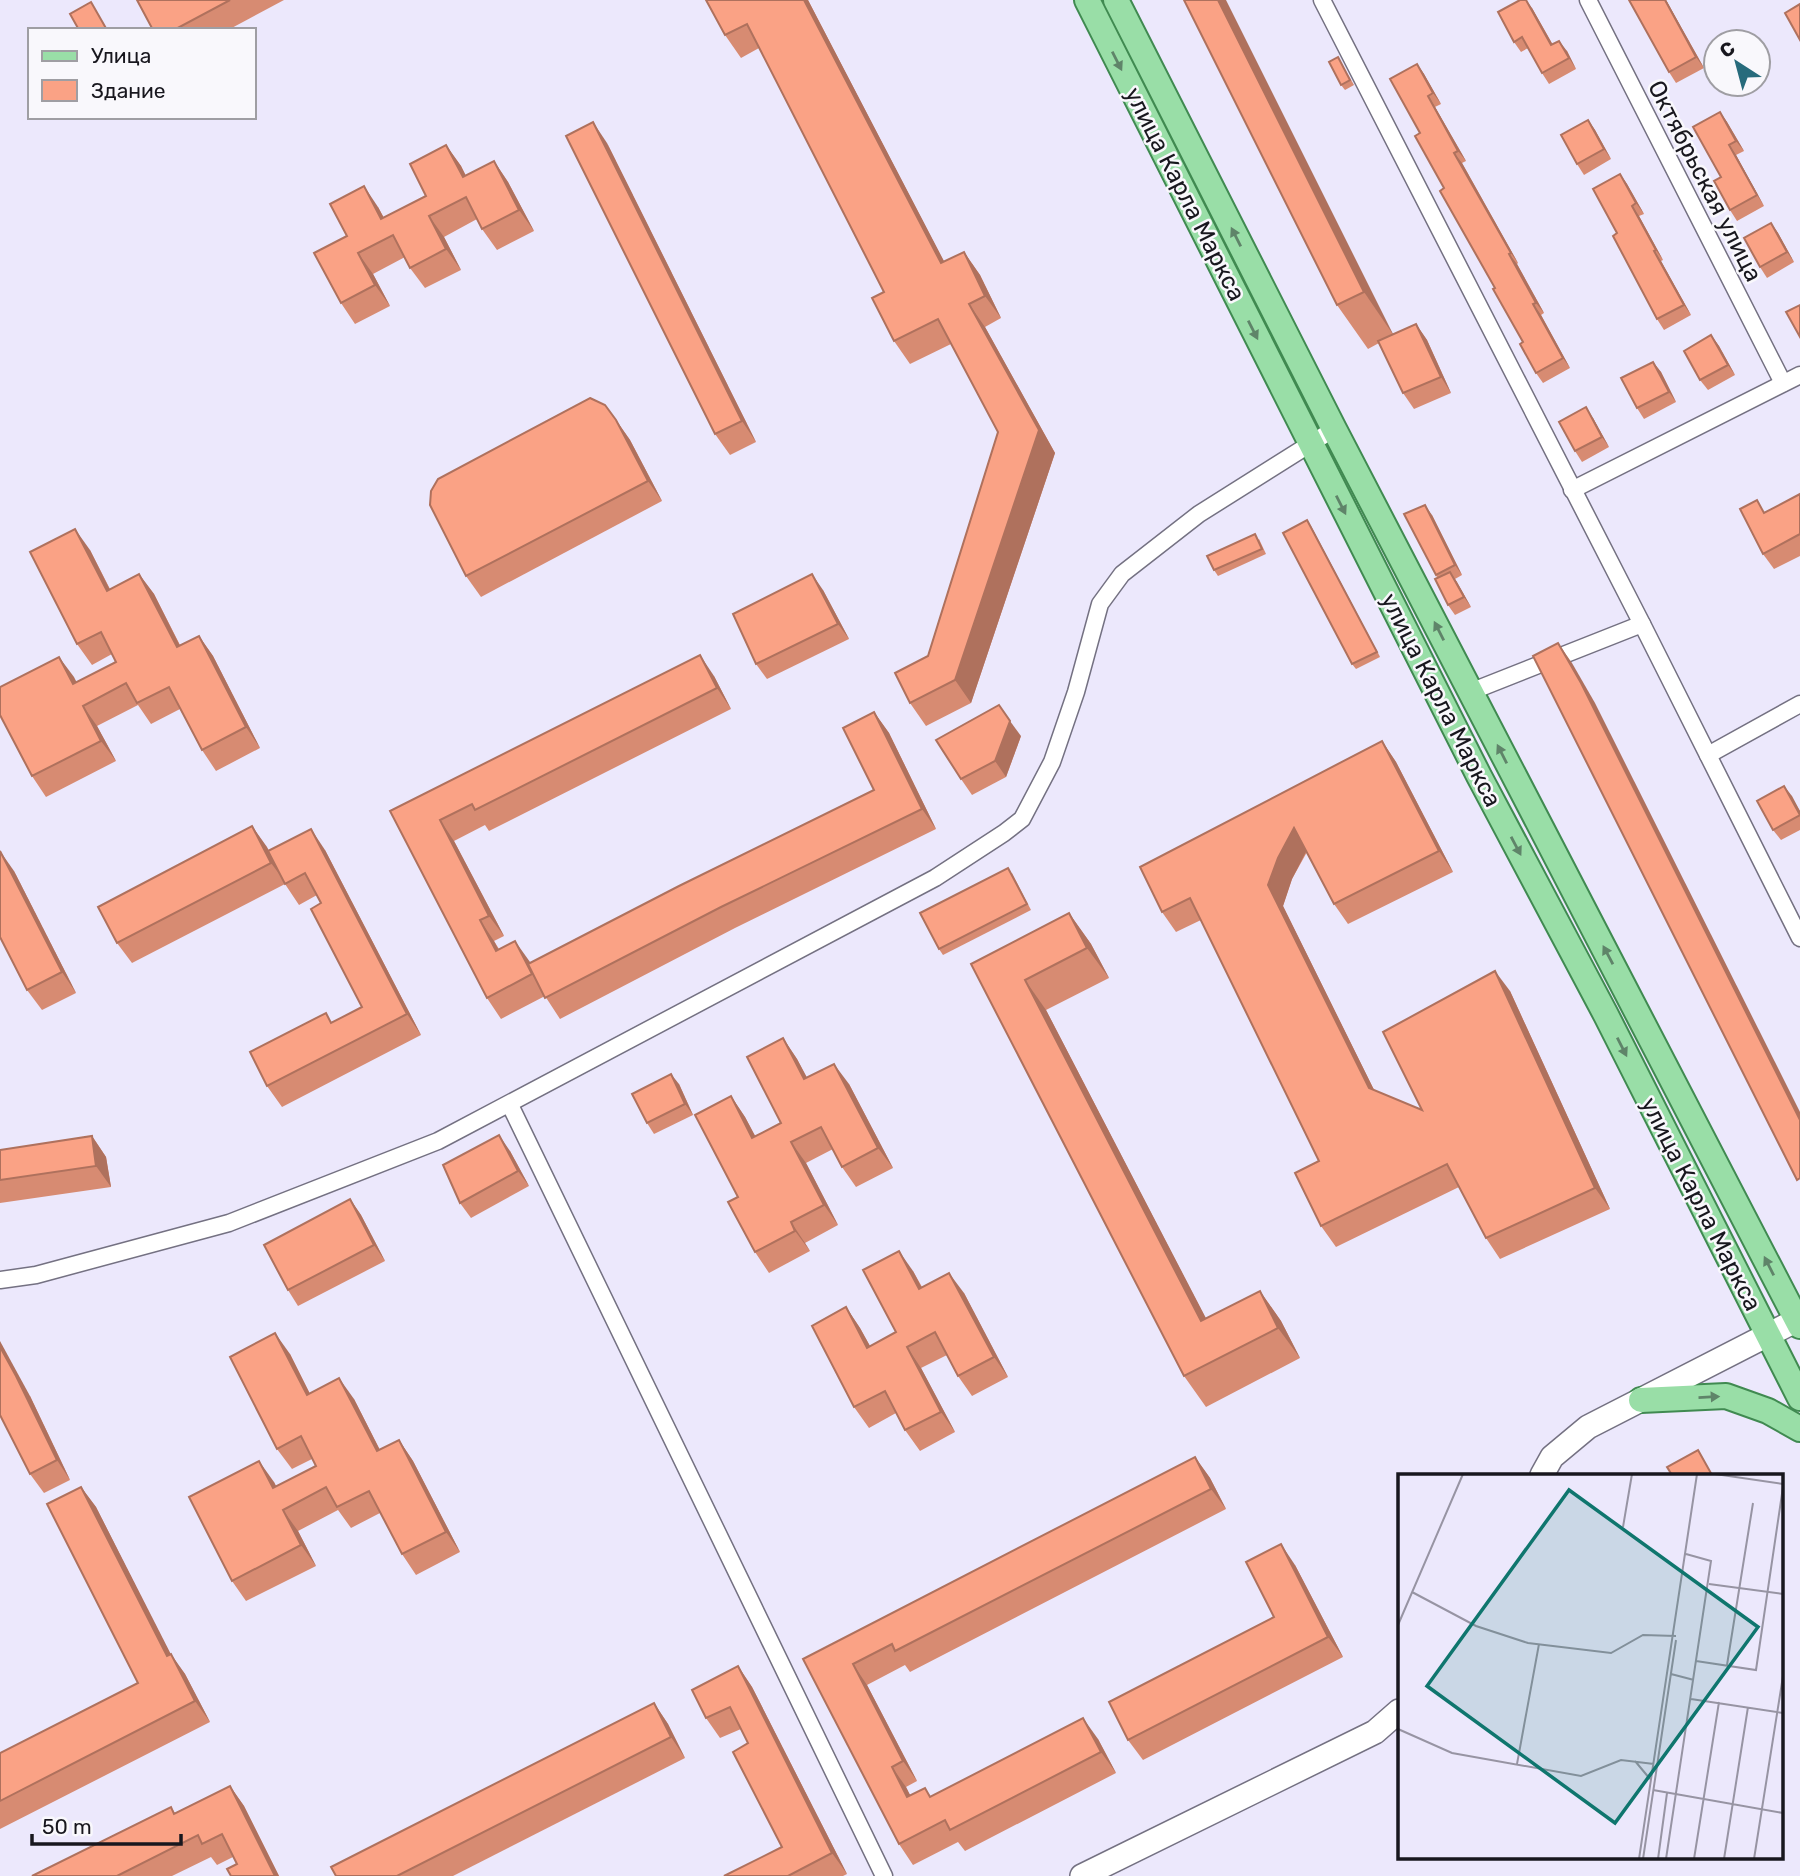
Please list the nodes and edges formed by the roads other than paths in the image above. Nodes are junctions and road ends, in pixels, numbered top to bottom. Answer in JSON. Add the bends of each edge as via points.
{"nodes":[{"id":1,"x":1087,"y":0,"type":"edge"},
{"id":2,"x":1116,"y":0,"type":"edge"},
{"id":3,"x":1322,"y":0,"type":"edge"},
{"id":4,"x":1588,"y":0,"type":"edge"},
{"id":5,"x":1800,"y":374,"type":"edge"},
{"id":6,"x":1783,"y":383,"type":"junction"},
{"id":7,"x":1334,"y":429,"type":"junction"},
{"id":8,"x":1311,"y":444,"type":"junction"},
{"id":9,"x":1572,"y":489,"type":"junction"},
{"id":10,"x":1642,"y":624,"type":"junction"},
{"id":11,"x":1470,"y":692,"type":"junction"},
{"id":12,"x":1800,"y":704,"type":"edge"},
{"id":13,"x":1708,"y":755,"type":"junction"},
{"id":14,"x":1800,"y":938,"type":"edge"},
{"id":15,"x":510,"y":1105,"type":"junction"},
{"id":16,"x":0,"y":1280,"type":"edge"},
{"id":17,"x":1798,"y":1323,"type":"edge"},
{"id":18,"x":1767,"y":1335,"type":"junction"},
{"id":19,"x":1800,"y":1398,"type":"edge"},
{"id":20,"x":1641,"y":1400,"type":"junction"},
{"id":21,"x":1800,"y":1429,"type":"edge"},
{"id":22,"x":1543,"y":1474,"type":"edge"},
{"id":23,"x":1398,"y":1712,"type":"edge"},
{"id":24,"x":884,"y":1876,"type":"edge"},
{"id":25,"x":1082,"y":1876,"type":"edge"}],
"edges":[{"from":1,"to":8,"type":"main road","name":"улица Карла Маркса","one_way":true},
{"from":7,"to":2,"type":"main road","name":"улица Карла Маркса","one_way":true},
{"from":3,"to":9,"type":"street"},
{"from":4,"to":6,"type":"street","name":"Октябрьская улица"},
{"from":5,"to":6,"type":"street"},
{"from":6,"to":9,"type":"street"},
{"from":7,"to":8,"type":"street"},
{"from":11,"to":7,"type":"main road","name":"улица Карла Маркса","one_way":true},
{"from":8,"to":15,"type":"street","via":[[1199,514],[1122,574],[1100,604],[1047,773],[1022,819],[935,878]]},
{"from":8,"to":18,"type":"main road","name":"улица Карла Маркса","one_way":true},
{"from":9,"to":10,"type":"street"},
{"from":10,"to":11,"type":"street"},
{"from":10,"to":13,"type":"street"},
{"from":17,"to":11,"type":"main road","name":"улица Карла Маркса","one_way":true},
{"from":12,"to":13,"type":"street"},
{"from":13,"to":14,"type":"street"},
{"from":15,"to":16,"type":"street","via":[[438,1141],[229,1223],[36,1275]]},
{"from":15,"to":24,"type":"street"},
{"from":17,"to":18,"type":"street"},
{"from":18,"to":19,"type":"main road","name":"улица Карла Маркса"},
{"from":18,"to":20,"type":"street"},
{"from":20,"to":21,"type":"main road","one_way":true,"via":[[1726,1396],[1768,1410]]},
{"from":20,"to":22,"type":"street","via":[[1588,1427],[1552,1457]]},
{"from":23,"to":25,"type":"street","via":[[1375,1732]]}]}
